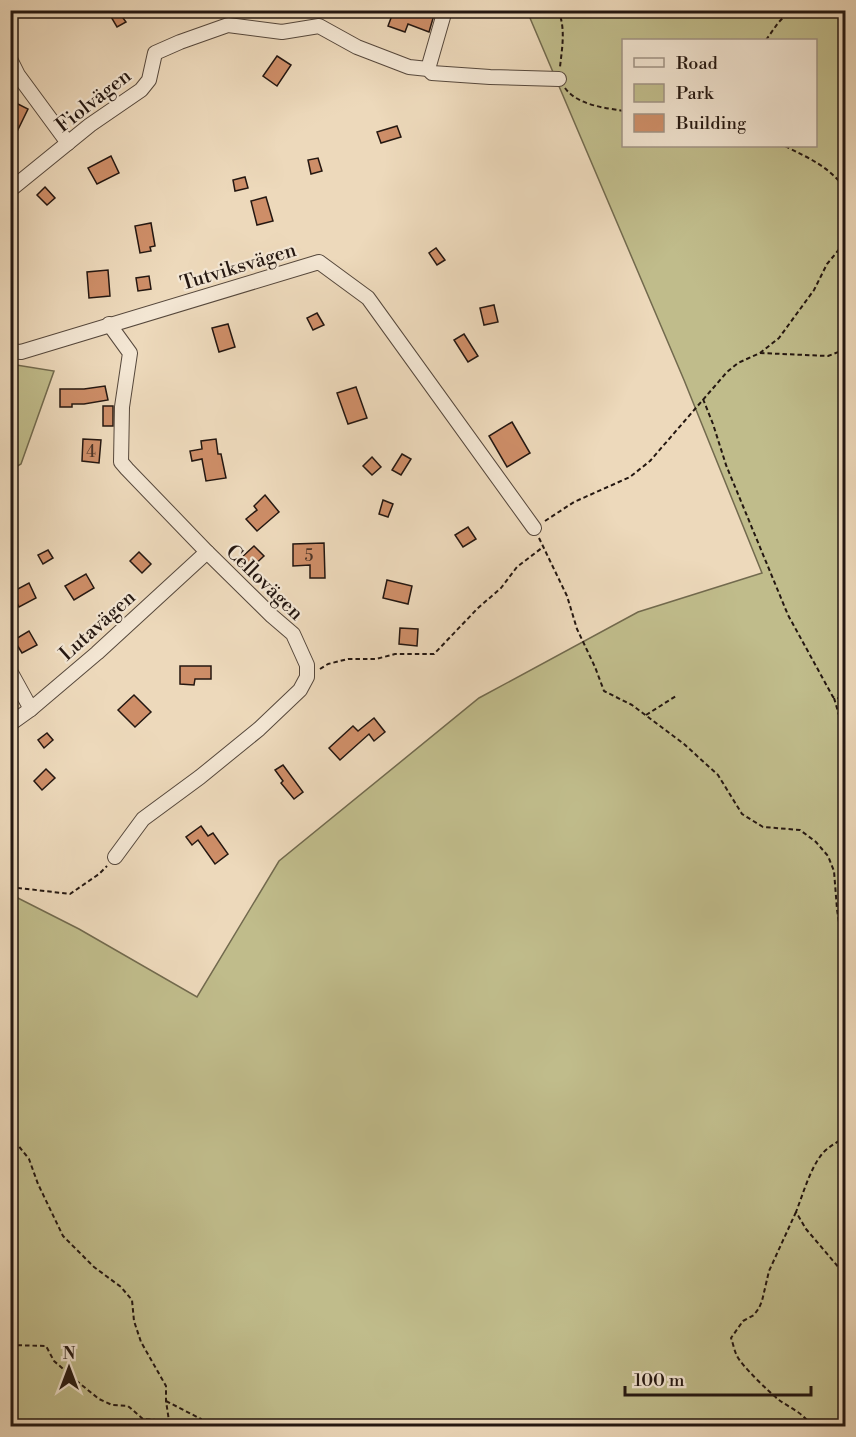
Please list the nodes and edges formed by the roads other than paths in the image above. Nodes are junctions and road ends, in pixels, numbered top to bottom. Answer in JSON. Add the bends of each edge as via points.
{"nodes":[{"id":1,"x":445,"y":10,"type":"edge"},
{"id":2,"x":10,"y":59,"type":"edge"},
{"id":3,"x":428,"y":69,"type":"junction"},
{"id":4,"x":559,"y":77,"type":"road end"},
{"id":5,"x":68,"y":143,"type":"junction"},
{"id":6,"x":10,"y":190,"type":"edge"},
{"id":7,"x":109,"y":324,"type":"junction"},
{"id":8,"x":10,"y":351,"type":"edge"},
{"id":9,"x":534,"y":528,"type":"road end"},
{"id":10,"x":207,"y":552,"type":"junction"},
{"id":11,"x":10,"y":671,"type":"edge"},
{"id":12,"x":31,"y":709,"type":"junction"},
{"id":13,"x":10,"y":724,"type":"edge"},
{"id":14,"x":115,"y":857,"type":"road end"}],
"edges":[{"from":1,"to":3,"type":"street"},
{"from":2,"to":5,"type":"street"},
{"from":3,"to":4,"type":"street","name":"Fiolvägen","via":[[432,73],[490,77]]},
{"from":3,"to":5,"type":"street","name":"Fiolvägen","via":[[409,67],[357,47],[319,26],[282,32],[228,25],[155,53],[149,80],[141,90]]},
{"from":5,"to":6,"type":"street","name":"Fiolvägen"},
{"from":7,"to":8,"type":"street","name":"Tutviksvägen","via":[[21,352]]},
{"from":7,"to":9,"type":"street","name":"Tutviksvägen","via":[[319,262],[368,298]]},
{"from":7,"to":10,"type":"street","name":"Cellovägen","via":[[130,353],[122,407],[121,462]]},
{"from":10,"to":12,"type":"street","name":"Lutavägen"},
{"from":10,"to":14,"type":"street","name":"Cellovägen","via":[[292,634],[307,665],[307,677],[300,690],[259,729],[143,819]]},
{"from":11,"to":12,"type":"street"},
{"from":12,"to":13,"type":"street","name":"Lutavägen"}]}
